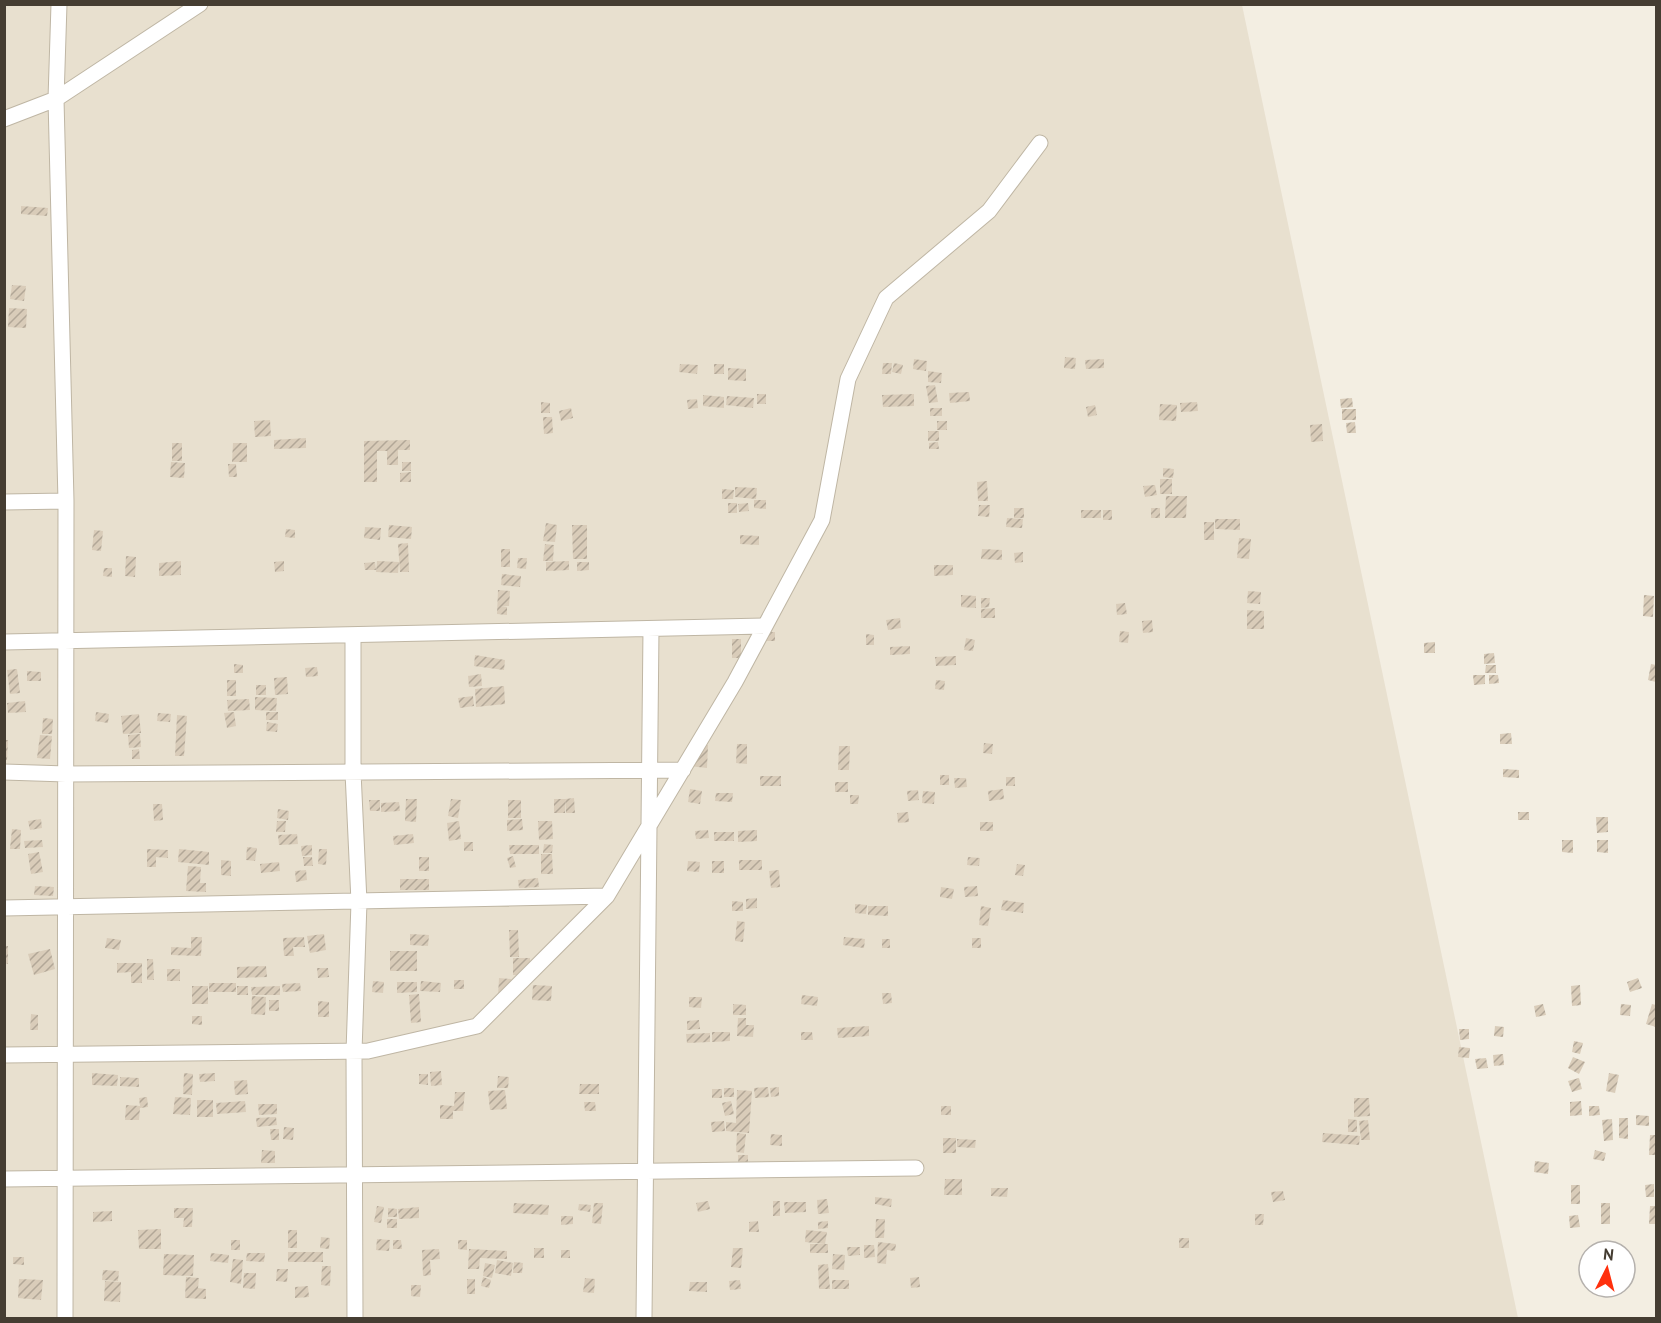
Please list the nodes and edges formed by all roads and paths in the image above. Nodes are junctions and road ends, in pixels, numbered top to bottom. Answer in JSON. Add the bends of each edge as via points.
{"nodes":[{"id":1,"x":59,"y":4,"type":"edge"},
{"id":2,"x":200,"y":4,"type":"edge"},
{"id":3,"x":56,"y":99,"type":"junction"},
{"id":4,"x":4,"y":119,"type":"edge"},
{"id":5,"x":1040,"y":143,"type":"dead end"},
{"id":6,"x":66,"y":501,"type":"junction"},
{"id":7,"x":4,"y":502,"type":"edge"},
{"id":8,"x":765,"y":626,"type":"junction"},
{"id":9,"x":651,"y":629,"type":"junction"},
{"id":10,"x":353,"y":635,"type":"junction"},
{"id":11,"x":66,"y":641,"type":"junction"},
{"id":12,"x":4,"y":642,"type":"edge"},
{"id":13,"x":650,"y":770,"type":"junction"},
{"id":14,"x":683,"y":770,"type":"junction"},
{"id":15,"x":4,"y":772,"type":"edge"},
{"id":16,"x":353,"y":772,"type":"junction"},
{"id":17,"x":66,"y":774,"type":"junction"},
{"id":18,"x":649,"y":826,"type":"junction"},
{"id":19,"x":607,"y":896,"type":"junction"},
{"id":20,"x":359,"y":902,"type":"junction"},
{"id":21,"x":65,"y":907,"type":"junction"},
{"id":22,"x":4,"y":908,"type":"edge"},
{"id":23,"x":354,"y":1052,"type":"junction"},
{"id":24,"x":4,"y":1055,"type":"edge"},
{"id":25,"x":66,"y":1055,"type":"junction"},
{"id":26,"x":916,"y":1168,"type":"dead end"},
{"id":27,"x":645,"y":1172,"type":"junction"},
{"id":28,"x":355,"y":1176,"type":"junction"},
{"id":29,"x":4,"y":1179,"type":"edge"},
{"id":30,"x":65,"y":1179,"type":"junction"},
{"id":31,"x":65,"y":1318,"type":"edge"},
{"id":32,"x":355,"y":1318,"type":"edge"},
{"id":33,"x":644,"y":1318,"type":"edge"}],
"edges":[{"from":1,"to":3,"type":"street"},
{"from":2,"to":3,"type":"street"},
{"from":3,"to":4,"type":"street"},
{"from":3,"to":6,"type":"street"},
{"from":5,"to":8,"type":"street","via":[[989,211],[886,298],[848,379],[822,520]]},
{"from":6,"to":7,"type":"street"},
{"from":6,"to":11,"type":"street"},
{"from":8,"to":9,"type":"street"},
{"from":8,"to":14,"type":"street"},
{"from":9,"to":10,"type":"street"},
{"from":9,"to":13,"type":"street"},
{"from":10,"to":11,"type":"street"},
{"from":10,"to":16,"type":"street"},
{"from":11,"to":12,"type":"street"},
{"from":11,"to":17,"type":"street"},
{"from":13,"to":14,"type":"street"},
{"from":13,"to":16,"type":"street"},
{"from":13,"to":18,"type":"street"},
{"from":14,"to":18,"type":"street"},
{"from":15,"to":17,"type":"street"},
{"from":16,"to":17,"type":"street"},
{"from":16,"to":20,"type":"street"},
{"from":17,"to":21,"type":"street"},
{"from":18,"to":19,"type":"street"},
{"from":18,"to":27,"type":"street"},
{"from":19,"to":20,"type":"street"},
{"from":19,"to":23,"type":"street","via":[[477,1026]]},
{"from":20,"to":21,"type":"street"},
{"from":20,"to":23,"type":"street"},
{"from":21,"to":22,"type":"street"},
{"from":21,"to":25,"type":"street"},
{"from":23,"to":25,"type":"street"},
{"from":23,"to":28,"type":"street"},
{"from":24,"to":25,"type":"street"},
{"from":25,"to":30,"type":"street"},
{"from":26,"to":27,"type":"street"},
{"from":27,"to":28,"type":"street"},
{"from":27,"to":33,"type":"street"},
{"from":28,"to":30,"type":"street"},
{"from":28,"to":32,"type":"street"},
{"from":29,"to":30,"type":"street"},
{"from":30,"to":31,"type":"street"}]}
